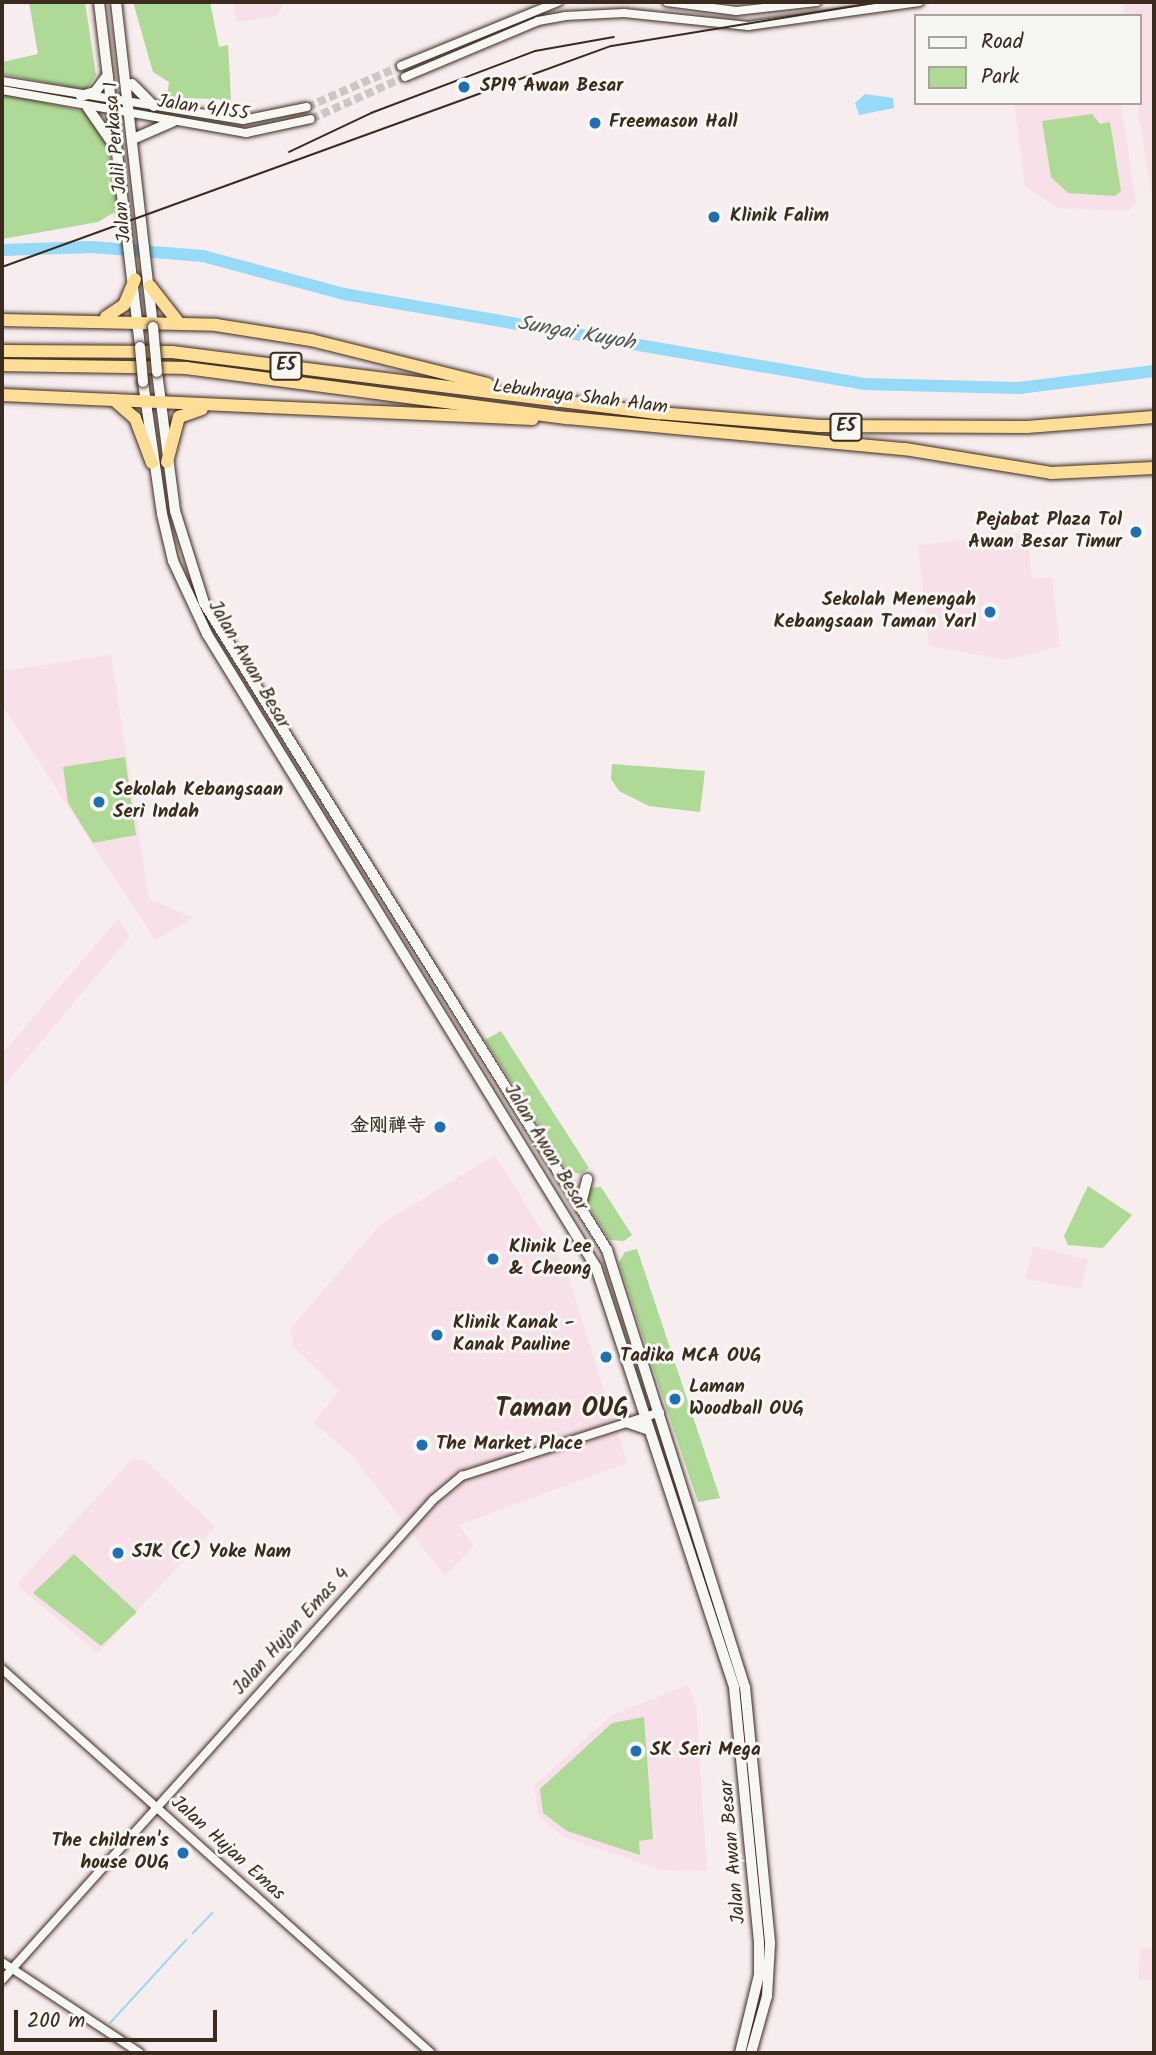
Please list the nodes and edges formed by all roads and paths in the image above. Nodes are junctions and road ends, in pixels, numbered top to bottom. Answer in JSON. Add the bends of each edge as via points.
{"nodes":[{"id":1,"x":99,"y":2,"type":"edge"},
{"id":2,"x":116,"y":2,"type":"edge"},
{"id":3,"x":558,"y":2,"type":"edge"},
{"id":4,"x":667,"y":2,"type":"edge"},
{"id":5,"x":817,"y":2,"type":"edge"},
{"id":6,"x":919,"y":2,"type":"edge"},
{"id":7,"x":401,"y":66,"type":"tunnel mouth"},
{"id":8,"x":129,"y":74,"type":"junction"},
{"id":9,"x":108,"y":75,"type":"junction"},
{"id":10,"x":405,"y":77,"type":"tunnel mouth"},
{"id":11,"x":2,"y":81,"type":"edge"},
{"id":12,"x":2,"y":90,"type":"edge"},
{"id":13,"x":81,"y":96,"type":"junction"},
{"id":14,"x":111,"y":100,"type":"junction"},
{"id":15,"x":130,"y":103,"type":"junction"},
{"id":16,"x":154,"y":106,"type":"junction"},
{"id":17,"x":307,"y":107,"type":"tunnel mouth"},
{"id":18,"x":88,"y":108,"type":"junction"},
{"id":19,"x":113,"y":112,"type":"junction"},
{"id":20,"x":130,"y":116,"type":"junction"},
{"id":21,"x":311,"y":119,"type":"tunnel mouth"},
{"id":22,"x":172,"y":122,"type":"junction"},
{"id":23,"x":133,"y":139,"type":"junction"},
{"id":24,"x":120,"y":157,"type":"junction"},
{"id":25,"x":134,"y":276,"type":"junction"},
{"id":26,"x":149,"y":280,"type":"junction"},
{"id":27,"x":103,"y":318,"type":"junction"},
{"id":28,"x":2,"y":320,"type":"edge"},
{"id":29,"x":178,"y":322,"type":"junction"},
{"id":30,"x":138,"y":323,"type":"junction"},
{"id":31,"x":153,"y":324,"type":"junction"},
{"id":32,"x":2,"y":351,"type":"edge"},
{"id":33,"x":2,"y":365,"type":"edge"},
{"id":34,"x":2,"y":395,"type":"edge"},
{"id":35,"x":113,"y":398,"type":"junction"},
{"id":36,"x":145,"y":400,"type":"junction"},
{"id":37,"x":160,"y":400,"type":"junction"},
{"id":38,"x":569,"y":401,"type":"junction"},
{"id":39,"x":248,"y":408,"type":"junction"},
{"id":40,"x":1154,"y":417,"type":"edge"},
{"id":41,"x":568,"y":418,"type":"junction"},
{"id":42,"x":167,"y":462,"type":"junction"},
{"id":43,"x":152,"y":463,"type":"junction"},
{"id":44,"x":1154,"y":468,"type":"edge"},
{"id":45,"x":306,"y":768,"type":"junction"},
{"id":46,"x":302,"y":787,"type":"junction"},
{"id":47,"x":587,"y":1179,"type":"dead end"},
{"id":48,"x":580,"y":1209,"type":"junction"},
{"id":49,"x":640,"y":1405,"type":"junction"},
{"id":50,"x":660,"y":1412,"type":"junction"},
{"id":51,"x":644,"y":1417,"type":"junction"},
{"id":52,"x":626,"y":1422,"type":"junction"},
{"id":53,"x":649,"y":1430,"type":"junction"},
{"id":54,"x":2,"y":1669,"type":"edge"},
{"id":55,"x":158,"y":1808,"type":"junction"},
{"id":56,"x":2,"y":1962,"type":"edge"},
{"id":57,"x":12,"y":1969,"type":"junction"},
{"id":58,"x":2,"y":1980,"type":"edge"},
{"id":59,"x":140,"y":2053,"type":"edge"},
{"id":60,"x":431,"y":2053,"type":"edge"},
{"id":61,"x":740,"y":2053,"type":"edge"},
{"id":62,"x":751,"y":2053,"type":"edge"}],
"edges":[{"from":1,"to":9,"type":"main road","name":"Jalan Jalil Perkasa 1"},
{"from":2,"to":8,"type":"main road","name":"Jalan Jalil Perkasa 1"},
{"from":3,"to":7,"type":"street"},
{"from":4,"to":5,"type":"street","via":[[736,11]]},
{"from":6,"to":10,"type":"street","via":[[748,26],[624,13],[565,16],[538,21]]},
{"from":8,"to":15,"type":"main road","name":"Jalan Jalil Perkasa 1"},
{"from":8,"to":16,"type":"main road","via":[[134,91]]},
{"from":9,"to":13,"type":"main road","via":[[95,92]]},
{"from":9,"to":14,"type":"main road","name":"Jalan Jalil Perkasa 1"},
{"from":11,"to":13,"type":"street","name":"Jalan 4/155"},
{"from":12,"to":18,"type":"street","name":"Jalan 4/155"},
{"from":13,"to":14,"type":"street","name":"Jalan 4/155"},
{"from":14,"to":15,"type":"street","name":"Jalan 4/155"},
{"from":14,"to":19,"type":"main road","name":"Jalan Jalil Perkasa 1"},
{"from":15,"to":16,"type":"street","name":"Jalan 4/155"},
{"from":15,"to":20,"type":"main road","name":"Jalan Jalil Perkasa 1"},
{"from":16,"to":17,"type":"street","name":"Jalan 4/155","via":[[259,121]]},
{"from":18,"to":19,"type":"street","name":"Jalan 4/155"},
{"from":18,"to":24,"type":"main road"},
{"from":19,"to":20,"type":"street","name":"Jalan 4/155"},
{"from":19,"to":24,"type":"main road","name":"Jalan Jalil Perkasa 1"},
{"from":20,"to":22,"type":"street","name":"Jalan 4/155"},
{"from":20,"to":23,"type":"main road","name":"Jalan Jalil Perkasa 1"},
{"from":21,"to":22,"type":"street","name":"Jalan 4/155","via":[[246,133]]},
{"from":22,"to":23,"type":"main road"},
{"from":23,"to":26,"type":"main road","name":"Jalan Jalil Perkasa 1"},
{"from":24,"to":25,"type":"main road","name":"Jalan Jalil Perkasa 1"},
{"from":25,"to":27,"type":"highway","via":[[120,310]]},
{"from":25,"to":30,"type":"main road","name":"Jalan Jalil Perkasa 1"},
{"from":26,"to":29,"type":"highway"},
{"from":26,"to":31,"type":"main road","name":"Jalan Jalil Perkasa 1"},
{"from":27,"to":28,"type":"highway"},
{"from":27,"to":30,"type":"highway"},
{"from":29,"to":31,"type":"highway"},
{"from":29,"to":38,"type":"highway","via":[[311,340]]},
{"from":30,"to":31,"type":"highway"},
{"from":30,"to":36,"type":"main road","name":"Jalan Jalil Perkasa 1","bridge":true},
{"from":31,"to":37,"type":"main road","name":"Jalan Jalil Perkasa 1","bridge":true},
{"from":32,"to":38,"type":"highway","name":"Lebuhraya Shah Alam","number":"E5","via":[[172,352]]},
{"from":33,"to":41,"type":"highway","name":"Lebuhraya Shah Alam","number":"E5","via":[[186,368]]},
{"from":34,"to":35,"type":"highway"},
{"from":35,"to":36,"type":"highway"},
{"from":35,"to":43,"type":"highway","via":[[135,418]]},
{"from":36,"to":37,"type":"highway"},
{"from":36,"to":43,"type":"main road","name":"Jalan Awan Besar"},
{"from":37,"to":39,"type":"highway"},
{"from":37,"to":42,"type":"main road","name":"Jalan Awan Besar"},
{"from":38,"to":40,"type":"highway","name":"Lebuhraya Shah Alam","number":"E5","via":[[886,428],[1027,427]]},
{"from":39,"to":41,"type":"highway","via":[[475,420]]},
{"from":39,"to":42,"type":"highway","via":[[184,413],[174,425]]},
{"from":41,"to":44,"type":"highway","name":"Lebuhraya Shah Alam","number":"E5","via":[[860,444],[1051,473]]},
{"from":42,"to":45,"type":"main road","name":"Jalan Awan Besar","via":[[186,557],[219,628]]},
{"from":43,"to":46,"type":"main road","name":"Jalan Awan Besar","via":[[173,561],[206,634]]},
{"from":45,"to":46,"type":"main road"},
{"from":45,"to":48,"type":"main road","name":"Jalan Awan Besar"},
{"from":46,"to":49,"type":"main road","name":"Jalan Awan Besar","via":[[596,1267]]},
{"from":47,"to":48,"type":"main road"},
{"from":48,"to":50,"type":"main road","name":"Jalan Awan Besar","via":[[607,1250]]},
{"from":49,"to":51,"type":"main road","name":"Jalan Awan Besar"},
{"from":49,"to":52,"type":"main road"},
{"from":50,"to":51,"type":"street","name":"Jalan Hujan Emas 4"},
{"from":50,"to":62,"type":"main road","name":"Jalan Awan Besar","via":[[732,1631],[751,1719],[770,1944],[767,1996]]},
{"from":51,"to":52,"type":"street","name":"Jalan Hujan Emas 4"},
{"from":51,"to":53,"type":"main road","name":"Jalan Awan Besar"},
{"from":52,"to":53,"type":"main road"},
{"from":52,"to":55,"type":"street","name":"Jalan Hujan Emas 4","via":[[462,1476],[433,1500]]},
{"from":53,"to":61,"type":"main road","name":"Jalan Awan Besar","via":[[720,1635],[740,1720],[759,1975]]},
{"from":54,"to":55,"type":"street","name":"Jalan Hujan Emas"},
{"from":55,"to":57,"type":"street","name":"Jalan Hujan Emas 4"},
{"from":55,"to":60,"type":"street","name":"Jalan Hujan Emas"},
{"from":56,"to":57,"type":"street"},
{"from":57,"to":58,"type":"street","name":"Jalan Hujan Emas 4"},
{"from":57,"to":59,"type":"street"}]}
